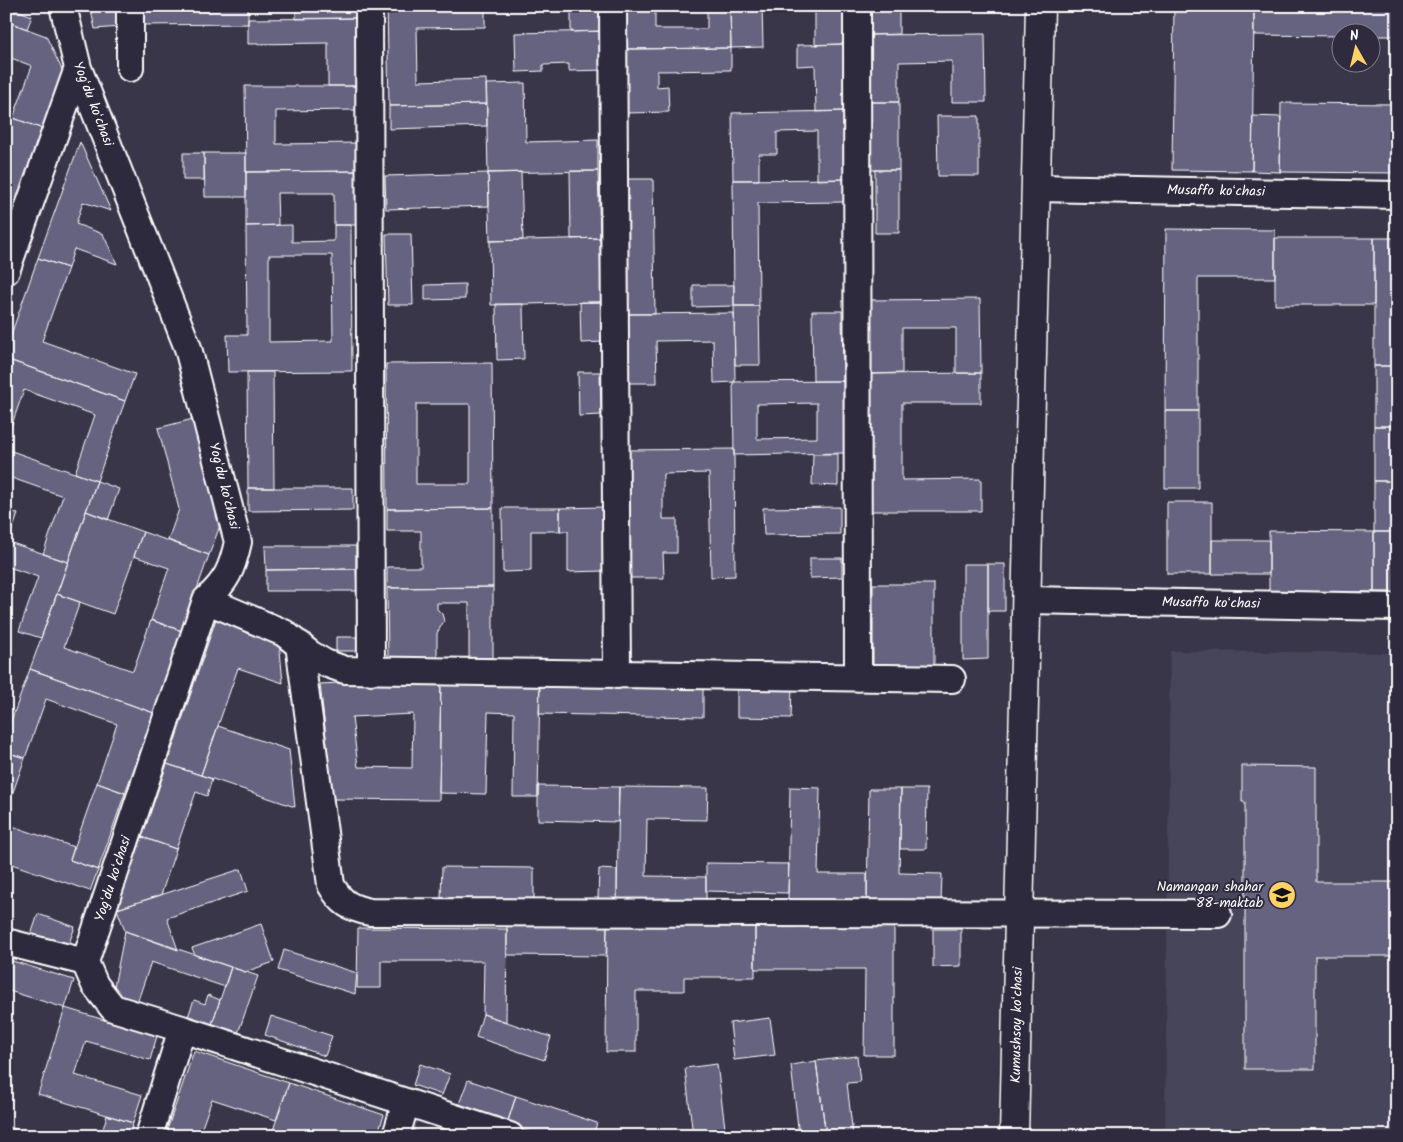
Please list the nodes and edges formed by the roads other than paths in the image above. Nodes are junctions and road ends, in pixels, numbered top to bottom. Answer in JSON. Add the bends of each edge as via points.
{"nodes":[{"id":1,"x":63,"y":6,"type":"edge"},
{"id":2,"x":130,"y":6,"type":"edge"},
{"id":3,"x":370,"y":6,"type":"edge"},
{"id":4,"x":613,"y":6,"type":"edge"},
{"id":5,"x":857,"y":6,"type":"edge"},
{"id":6,"x":1040,"y":6,"type":"edge"},
{"id":7,"x":78,"y":68,"type":"junction"},
{"id":8,"x":130,"y":68,"type":"dead end"},
{"id":9,"x":1036,"y":188,"type":"junction"},
{"id":10,"x":1397,"y":195,"type":"edge"},
{"id":11,"x":6,"y":271,"type":"edge"},
{"id":12,"x":206,"y":600,"type":"junction"},
{"id":13,"x":1026,"y":600,"type":"junction"},
{"id":14,"x":1397,"y":607,"type":"edge"},
{"id":15,"x":299,"y":644,"type":"junction"},
{"id":16,"x":371,"y":671,"type":"junction"},
{"id":17,"x":617,"y":674,"type":"junction"},
{"id":18,"x":858,"y":678,"type":"junction"},
{"id":19,"x":952,"y":680,"type":"dead end"},
{"id":20,"x":1019,"y":913,"type":"junction"},
{"id":21,"x":1218,"y":914,"type":"dead end"},
{"id":22,"x":6,"y":942,"type":"edge"},
{"id":23,"x":85,"y":962,"type":"junction"},
{"id":24,"x":182,"y":1029,"type":"junction"},
{"id":25,"x":406,"y":1102,"type":"junction"},
{"id":26,"x":149,"y":1136,"type":"edge"},
{"id":27,"x":396,"y":1136,"type":"edge"},
{"id":28,"x":510,"y":1136,"type":"edge"},
{"id":29,"x":1014,"y":1136,"type":"edge"}],
"edges":[{"from":1,"to":7,"type":"street","name":"Yogʻdu koʻchasi"},
{"from":2,"to":8,"type":"street"},
{"from":3,"to":16,"type":"street"},
{"from":4,"to":17,"type":"street"},
{"from":5,"to":18,"type":"street"},
{"from":6,"to":9,"type":"street","name":"Kumushsoy koʻchasi"},
{"from":7,"to":11,"type":"street"},
{"from":7,"to":12,"type":"street","name":"Yogʻdu koʻchasi","via":[[188,348],[238,542],[233,566],[222,585]]},
{"from":9,"to":10,"type":"street","name":"Musaffo koʻchasi"},
{"from":9,"to":13,"type":"street","name":"Kumushsoy koʻchasi"},
{"from":12,"to":15,"type":"street","via":[[284,633]]},
{"from":12,"to":23,"type":"street","name":"Yogʻdu koʻchasi"},
{"from":13,"to":14,"type":"street","name":"Musaffo koʻchasi"},
{"from":13,"to":20,"type":"street","name":"Kumushsoy koʻchasi"},
{"from":15,"to":16,"type":"street","via":[[325,663],[345,670]]},
{"from":15,"to":20,"type":"street","via":[[331,885],[338,898],[350,908],[370,912]]},
{"from":16,"to":17,"type":"street"},
{"from":17,"to":18,"type":"street"},
{"from":18,"to":19,"type":"street"},
{"from":20,"to":21,"type":"street"},
{"from":20,"to":29,"type":"street","name":"Kumushsoy koʻchasi"},
{"from":22,"to":23,"type":"street"},
{"from":23,"to":24,"type":"street","via":[[102,996],[113,1008]]},
{"from":24,"to":25,"type":"street"},
{"from":24,"to":26,"type":"street"},
{"from":25,"to":27,"type":"street"},
{"from":25,"to":28,"type":"street"}]}
